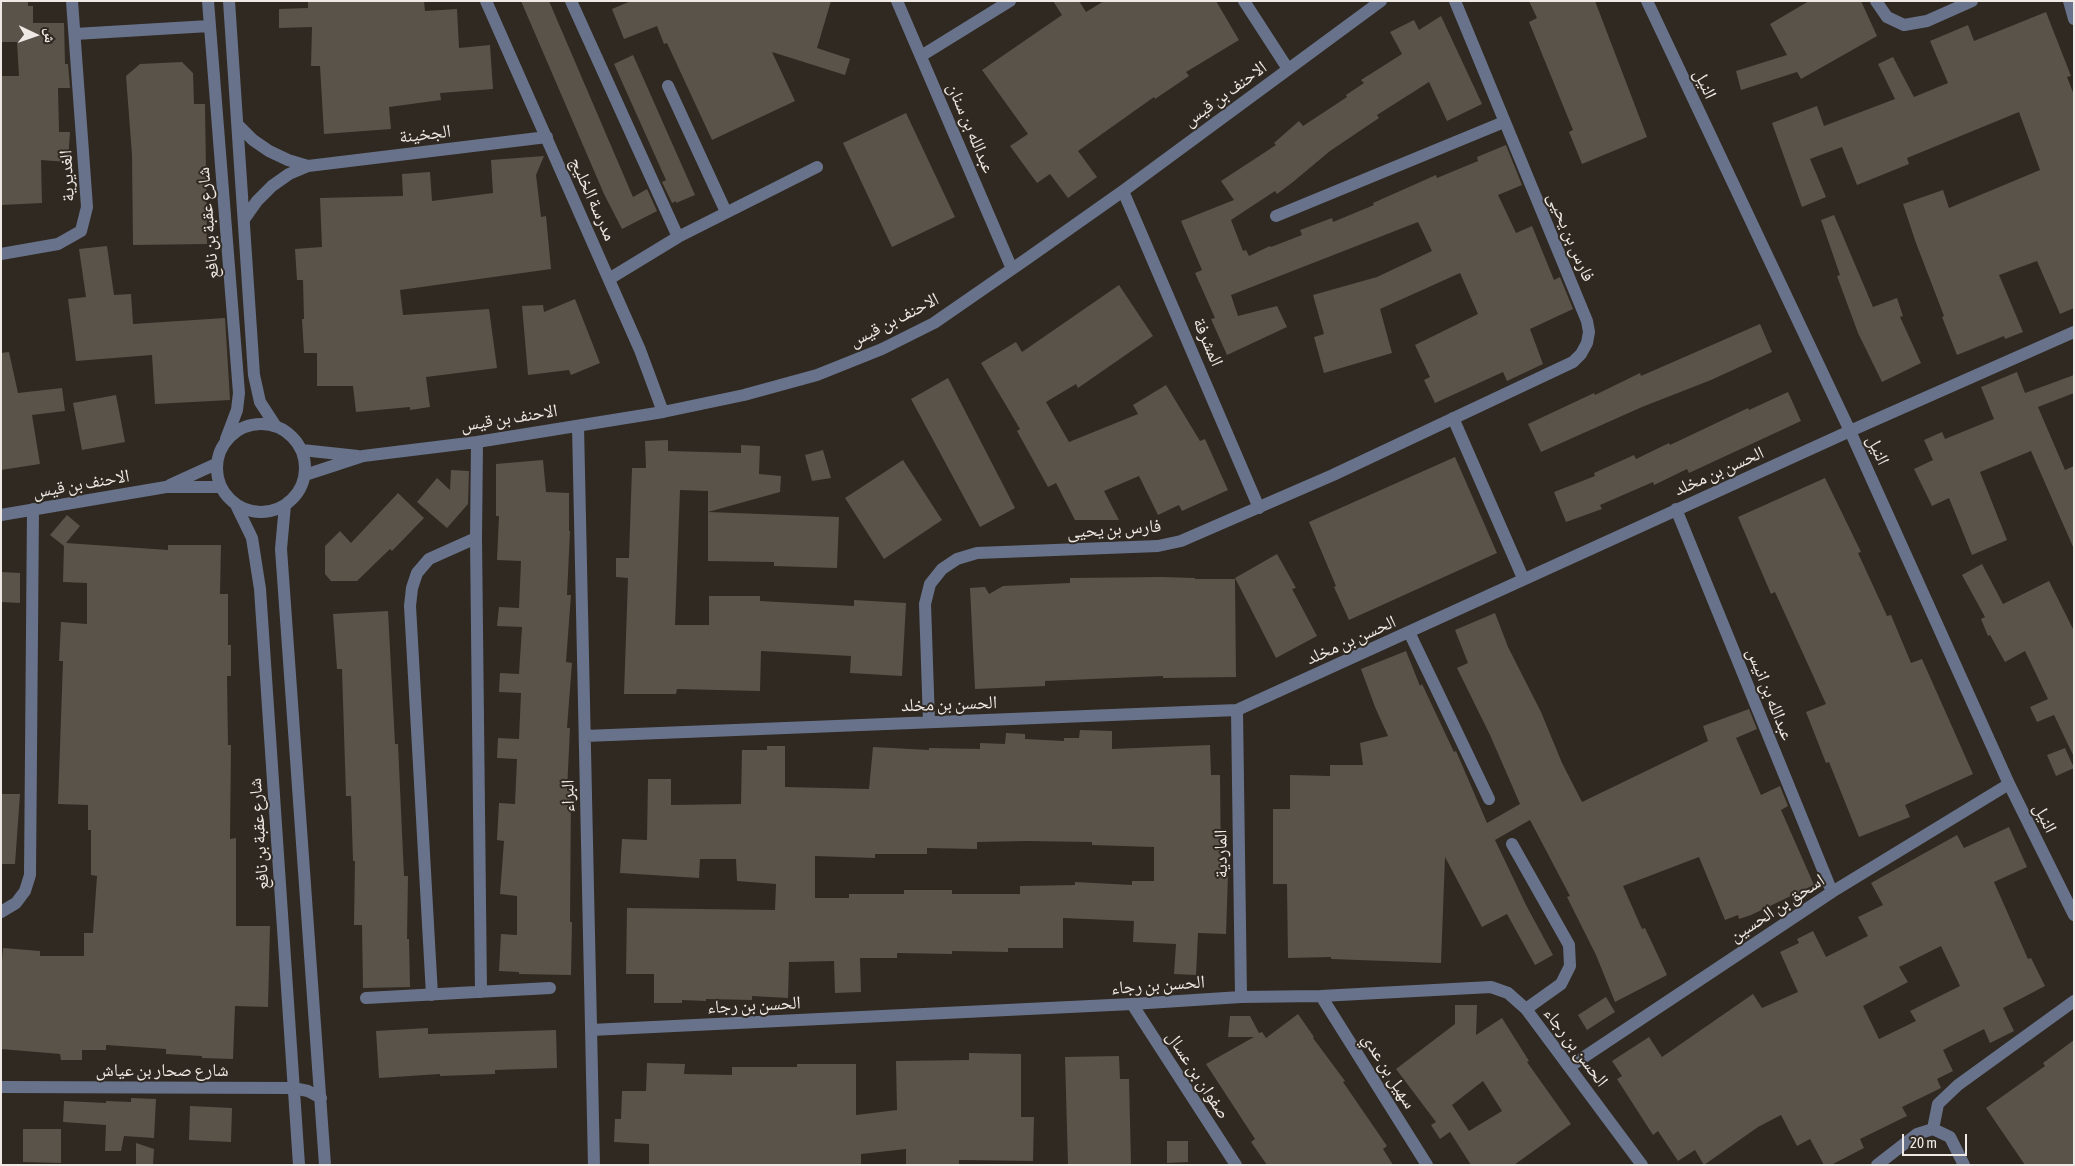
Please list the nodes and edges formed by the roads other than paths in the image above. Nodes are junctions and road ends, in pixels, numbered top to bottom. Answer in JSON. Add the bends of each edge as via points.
{"nodes":[{"id":1,"x":72,"y":1,"type":"edge"},
{"id":2,"x":208,"y":1,"type":"edge"},
{"id":3,"x":229,"y":1,"type":"edge"},
{"id":4,"x":486,"y":1,"type":"edge"},
{"id":5,"x":571,"y":1,"type":"edge"},
{"id":6,"x":897,"y":1,"type":"edge"},
{"id":7,"x":1010,"y":1,"type":"edge"},
{"id":8,"x":1244,"y":1,"type":"edge"},
{"id":9,"x":1381,"y":1,"type":"edge"},
{"id":10,"x":1455,"y":1,"type":"edge"},
{"id":11,"x":1647,"y":1,"type":"edge"},
{"id":12,"x":1876,"y":1,"type":"edge"},
{"id":13,"x":1972,"y":1,"type":"edge"},
{"id":14,"x":2069,"y":1,"type":"edge"},
{"id":15,"x":2074,"y":19,"type":"edge"},
{"id":16,"x":209,"y":26,"type":"junction"},
{"id":17,"x":76,"y":34,"type":"junction"},
{"id":18,"x":921,"y":56,"type":"junction"},
{"id":19,"x":1288,"y":70,"type":"junction"},
{"id":20,"x":668,"y":86,"type":"dead end"},
{"id":21,"x":1504,"y":122,"type":"junction"},
{"id":22,"x":238,"y":125,"type":"junction"},
{"id":23,"x":547,"y":137,"type":"junction"},
{"id":24,"x":308,"y":166,"type":"junction"},
{"id":25,"x":817,"y":167,"type":"dead end"},
{"id":26,"x":1124,"y":191,"type":"junction"},
{"id":27,"x":726,"y":212,"type":"junction"},
{"id":28,"x":1276,"y":216,"type":"dead end"},
{"id":29,"x":245,"y":218,"type":"junction"},
{"id":30,"x":678,"y":237,"type":"junction"},
{"id":31,"x":1,"y":254,"type":"edge"},
{"id":32,"x":1012,"y":269,"type":"junction"},
{"id":33,"x":609,"y":279,"type":"junction"},
{"id":34,"x":2074,"y":332,"type":"edge"},
{"id":35,"x":663,"y":412,"type":"junction"},
{"id":36,"x":1453,"y":418,"type":"junction"},
{"id":37,"x":275,"y":425,"type":"junction"},
{"id":38,"x":578,"y":426,"type":"junction"},
{"id":39,"x":1850,"y":430,"type":"junction"},
{"id":40,"x":226,"y":439,"type":"junction"},
{"id":41,"x":477,"y":442,"type":"junction"},
{"id":42,"x":302,"y":450,"type":"junction"},
{"id":43,"x":363,"y":456,"type":"junction"},
{"id":44,"x":216,"y":464,"type":"junction"},
{"id":45,"x":305,"y":476,"type":"junction"},
{"id":46,"x":166,"y":487,"type":"junction"},
{"id":47,"x":220,"y":487,"type":"junction"},
{"id":48,"x":236,"y":505,"type":"junction"},
{"id":49,"x":285,"y":506,"type":"junction"},
{"id":50,"x":1259,"y":508,"type":"junction"},
{"id":51,"x":33,"y":509,"type":"junction"},
{"id":52,"x":1676,"y":509,"type":"junction"},
{"id":53,"x":1,"y":514,"type":"edge"},
{"id":54,"x":476,"y":538,"type":"junction"},
{"id":55,"x":1523,"y":578,"type":"junction"},
{"id":56,"x":1409,"y":632,"type":"junction"},
{"id":57,"x":1237,"y":710,"type":"junction"},
{"id":58,"x":928,"y":722,"type":"junction"},
{"id":59,"x":585,"y":736,"type":"junction"},
{"id":60,"x":2009,"y":784,"type":"junction"},
{"id":61,"x":1489,"y":799,"type":"dead end"},
{"id":62,"x":1512,"y":844,"type":"dead end"},
{"id":63,"x":1832,"y":892,"type":"junction"},
{"id":64,"x":1,"y":912,"type":"edge"},
{"id":65,"x":2074,"y":915,"type":"edge"},
{"id":66,"x":550,"y":988,"type":"dead end"},
{"id":67,"x":481,"y":992,"type":"junction"},
{"id":68,"x":432,"y":995,"type":"junction"},
{"id":69,"x":1321,"y":996,"type":"junction"},
{"id":70,"x":1241,"y":997,"type":"junction"},
{"id":71,"x":366,"y":998,"type":"dead end"},
{"id":72,"x":2074,"y":1000,"type":"edge"},
{"id":73,"x":1132,"y":1004,"type":"junction"},
{"id":74,"x":1526,"y":1009,"type":"junction"},
{"id":75,"x":591,"y":1030,"type":"junction"},
{"id":76,"x":1569,"y":1067,"type":"junction"},
{"id":77,"x":1,"y":1087,"type":"edge"},
{"id":78,"x":293,"y":1088,"type":"junction"},
{"id":79,"x":321,"y":1098,"type":"junction"},
{"id":80,"x":1933,"y":1129,"type":"junction"},
{"id":81,"x":299,"y":1165,"type":"edge"},
{"id":82,"x":325,"y":1165,"type":"edge"},
{"id":83,"x":594,"y":1165,"type":"edge"},
{"id":84,"x":1236,"y":1165,"type":"edge"},
{"id":85,"x":1427,"y":1165,"type":"edge"},
{"id":86,"x":1642,"y":1165,"type":"edge"},
{"id":87,"x":1877,"y":1165,"type":"edge"},
{"id":88,"x":1964,"y":1165,"type":"edge"}],
"edges":[{"from":1,"to":17,"type":"street","name":"الغديرية"},
{"from":2,"to":16,"type":"street","name":"شارع عقبة بن نافع"},
{"from":3,"to":22,"type":"street","name":"شارع عقبة بن نافع"},
{"from":4,"to":23,"type":"street","name":"مدرسة الخليج"},
{"from":5,"to":30,"type":"street"},
{"from":6,"to":18,"type":"street","name":"عبدالله بن سنان"},
{"from":7,"to":18,"type":"street"},
{"from":8,"to":19,"type":"street"},
{"from":9,"to":19,"type":"street","name":"الاحنف بن قيس"},
{"from":10,"to":21,"type":"street","name":"فارس بن يحيى"},
{"from":11,"to":39,"type":"street","name":"النيل"},
{"from":12,"to":13,"type":"street","via":[[1887,17],[1904,26],[1927,21]]},
{"from":14,"to":15,"type":"street"},
{"from":16,"to":17,"type":"street"},
{"from":16,"to":40,"type":"street","name":"شارع عقبة بن نافع","via":[[239,393],[237,410]]},
{"from":17,"to":31,"type":"street","name":"الغديرية","via":[[87,207],[81,231],[58,244]]},
{"from":18,"to":32,"type":"street","name":"عبدالله بن سنان"},
{"from":19,"to":26,"type":"street","name":"الاحنف بن قيس"},
{"from":20,"to":27,"type":"street"},
{"from":21,"to":28,"type":"street"},
{"from":21,"to":36,"type":"street","name":"فارس بن يحيى","via":[[1587,321],[1587,344],[1573,362]]},
{"from":22,"to":24,"type":"street","name":"الجخينة","via":[[270,151]]},
{"from":22,"to":29,"type":"street","name":"شارع عقبة بن نافع"},
{"from":23,"to":24,"type":"street","name":"الجخينة"},
{"from":23,"to":33,"type":"street","name":"مدرسة الخليج"},
{"from":24,"to":29,"type":"street","name":"الجخينة","via":[[272,186]]},
{"from":25,"to":27,"type":"street"},
{"from":26,"to":32,"type":"street","name":"الاحنف بن قيس"},
{"from":26,"to":50,"type":"street","name":"المشرفة"},
{"from":27,"to":30,"type":"street"},
{"from":29,"to":37,"type":"street","name":"شارع عقبة بن نافع","via":[[254,375],[260,402]]},
{"from":30,"to":33,"type":"street"},
{"from":32,"to":35,"type":"street","name":"الاحنف بن قيس","via":[[934,323],[882,350],[818,375]]},
{"from":33,"to":35,"type":"street","name":"مدرسة الخليج"},
{"from":34,"to":39,"type":"street","name":"الحسن بن مخلد"},
{"from":35,"to":38,"type":"street","name":"الاحنف بن قيس"},
{"from":36,"to":50,"type":"street","name":"فارس بن يحيى"},
{"from":36,"to":55,"type":"street"},
{"from":37,"to":40,"type":"street","via":[[257,423],[240,428]]},
{"from":37,"to":42,"type":"street","via":[[291,435]]},
{"from":38,"to":41,"type":"street","name":"الاحنف بن قيس"},
{"from":38,"to":59,"type":"street","name":"البراء"},
{"from":39,"to":52,"type":"street","name":"الحسن بن مخلد"},
{"from":39,"to":60,"type":"street","name":"النيل"},
{"from":40,"to":44,"type":"street"},
{"from":41,"to":43,"type":"street","name":"الاحنف بن قيس"},
{"from":41,"to":54,"type":"street"},
{"from":42,"to":43,"type":"street","name":"الاحنف بن قيس"},
{"from":42,"to":45,"type":"street"},
{"from":43,"to":45,"type":"street","name":"الاحنف بن قيس"},
{"from":44,"to":46,"type":"street","name":"الاحنف بن قيس"},
{"from":44,"to":47,"type":"street"},
{"from":45,"to":49,"type":"street","via":[[302,487]]},
{"from":46,"to":47,"type":"street","name":"الاحنف بن قيس"},
{"from":46,"to":51,"type":"street","name":"الاحنف بن قيس"},
{"from":47,"to":48,"type":"street"},
{"from":48,"to":49,"type":"street","via":[[252,512],[269,512]]},
{"from":48,"to":78,"type":"street","name":"شارع عقبة بن نافع","via":[[252,538],[260,589]]},
{"from":49,"to":79,"type":"street","via":[[281,549]]},
{"from":50,"to":58,"type":"street","name":"فارس بن يحيى","via":[[1158,546],[977,553],[957,558],[930,584],[925,604]]},
{"from":51,"to":53,"type":"street","name":"الاحنف بن قيس"},
{"from":51,"to":64,"type":"street","via":[[30,875],[25,891],[16,903]]},
{"from":52,"to":55,"type":"street","name":"الحسن بن مخلد"},
{"from":52,"to":63,"type":"street","name":"عبدالله بن انيس"},
{"from":54,"to":67,"type":"street"},
{"from":54,"to":68,"type":"street","via":[[429,559],[417,573],[410,606]]},
{"from":55,"to":56,"type":"street","name":"الحسن بن مخلد"},
{"from":56,"to":57,"type":"street","name":"الحسن بن مخلد"},
{"from":56,"to":61,"type":"street"},
{"from":57,"to":58,"type":"street","name":"الحسن بن مخلد"},
{"from":57,"to":70,"type":"street","name":"الماردية"},
{"from":58,"to":59,"type":"street","name":"الحسن بن مخلد"},
{"from":59,"to":75,"type":"street","name":"البراء"},
{"from":60,"to":63,"type":"street","name":"اسحق بن الحسين"},
{"from":60,"to":65,"type":"street","name":"النيل"},
{"from":62,"to":74,"type":"street","via":[[1569,945],[1570,966],[1561,984]]},
{"from":63,"to":76,"type":"street","name":"اسحق بن الحسين"},
{"from":66,"to":67,"type":"street"},
{"from":67,"to":68,"type":"street"},
{"from":68,"to":71,"type":"street"},
{"from":69,"to":70,"type":"street","name":"الحسن بن رجاء"},
{"from":69,"to":74,"type":"street","name":"الحسن بن رجاء","via":[[1492,987],[1508,993]]},
{"from":69,"to":85,"type":"street","name":"سهيل بن عدي"},
{"from":70,"to":73,"type":"street","name":"الحسن بن رجاء"},
{"from":72,"to":80,"type":"street","via":[[1958,1085],[1938,1104]]},
{"from":73,"to":75,"type":"street","name":"الحسن بن رجاء"},
{"from":73,"to":84,"type":"street","name":"صفوان بن عسال"},
{"from":74,"to":76,"type":"street","name":"الحسن بن رجاء"},
{"from":75,"to":83,"type":"street","name":"البراء"},
{"from":76,"to":86,"type":"street","name":"الحسن بن رجاء"},
{"from":77,"to":78,"type":"street","name":"شارع صحار بن عياش"},
{"from":78,"to":79,"type":"street","name":"شارع صحار بن عياش"},
{"from":78,"to":81,"type":"street","name":"شارع عقبة بن نافع"},
{"from":79,"to":82,"type":"street"},
{"from":80,"to":87,"type":"street","via":[[1917,1134]]},
{"from":80,"to":88,"type":"street","via":[[1950,1137]]}]}
